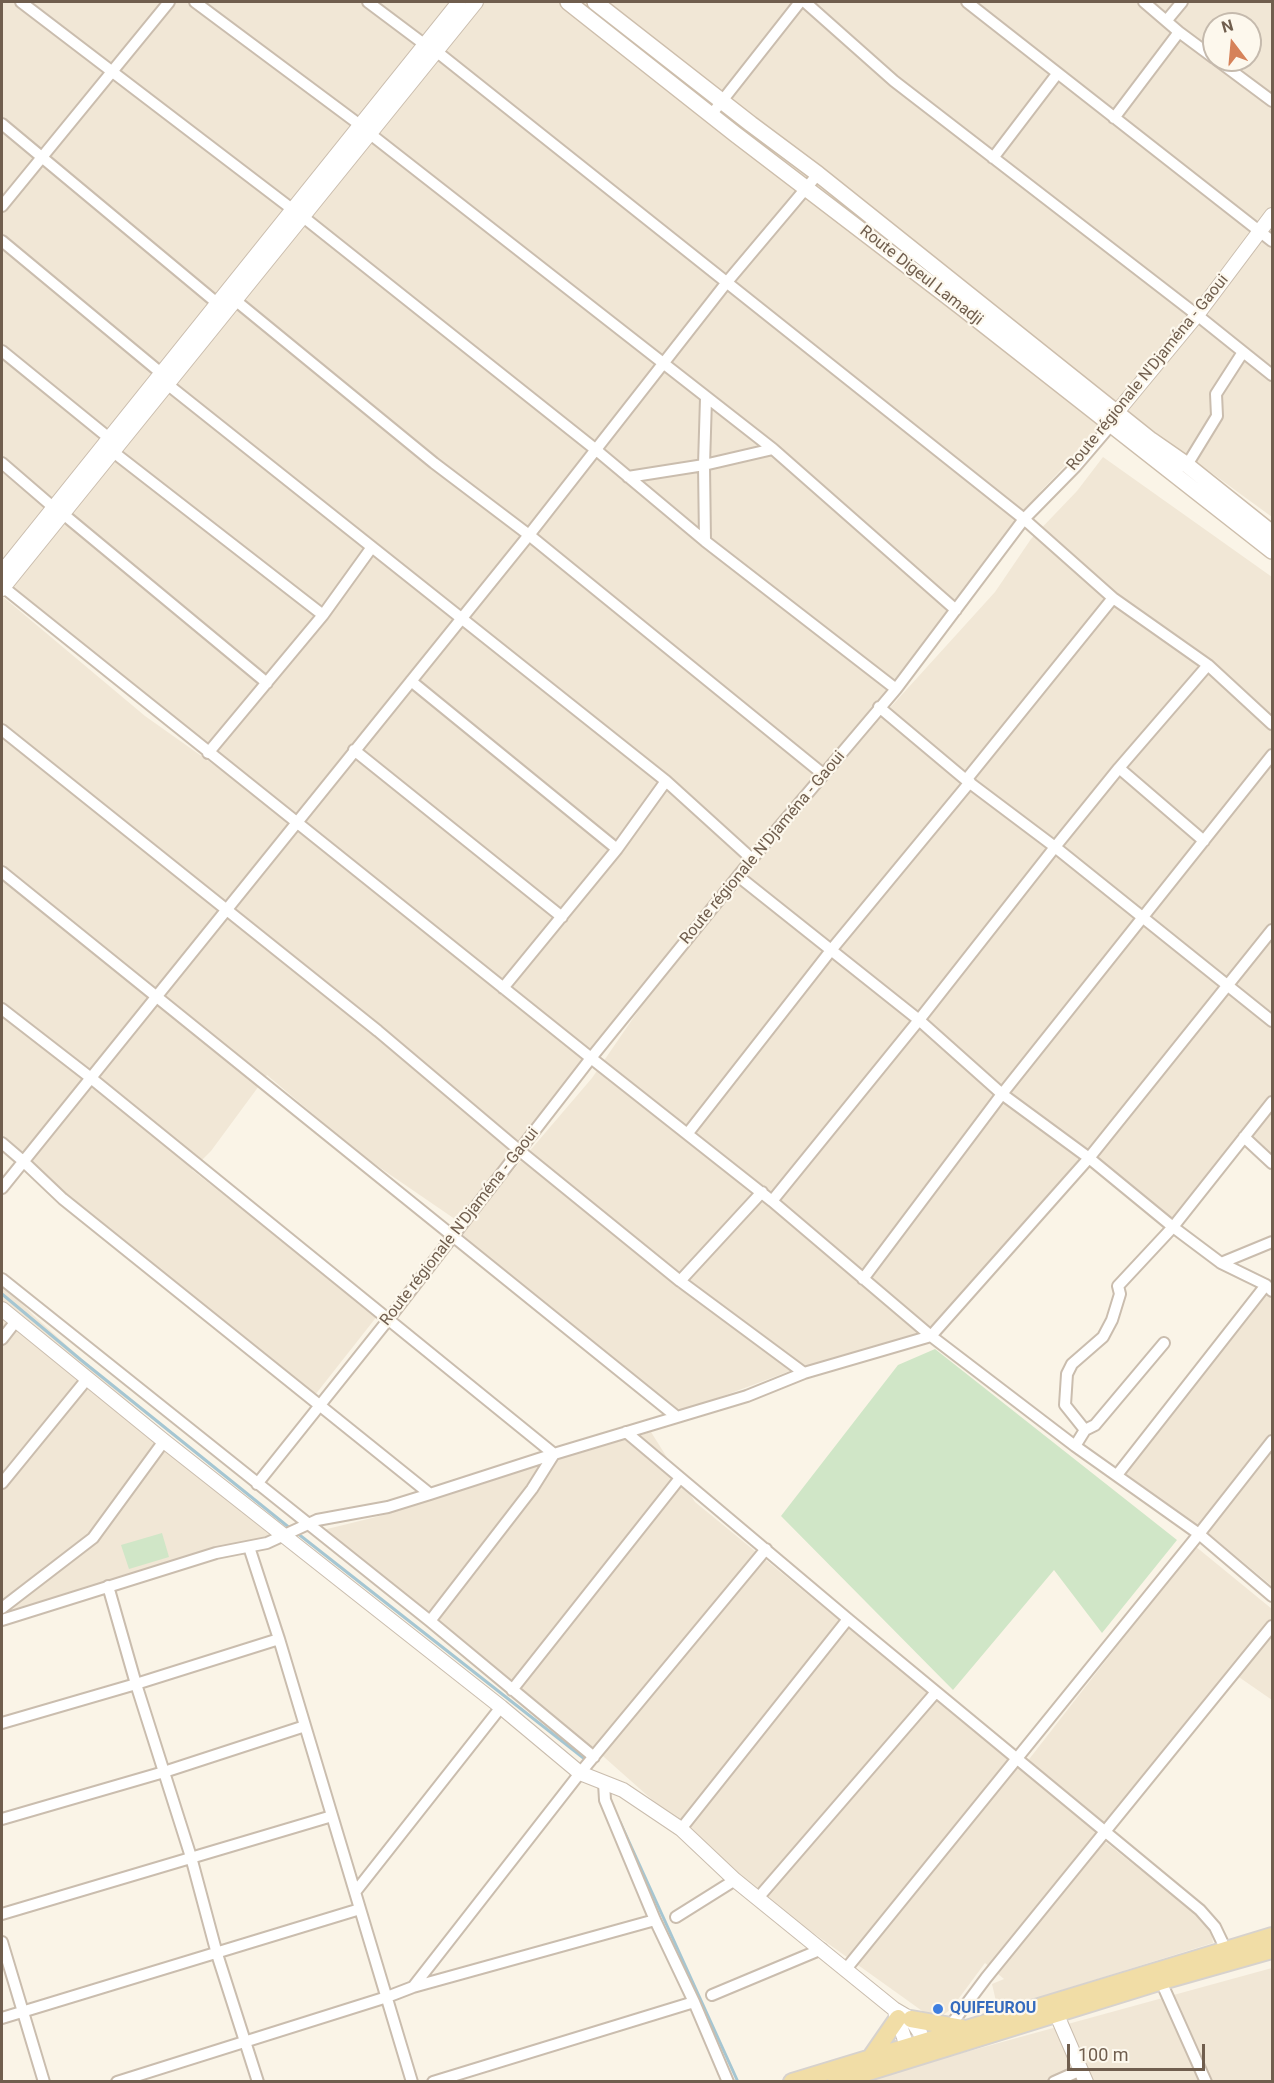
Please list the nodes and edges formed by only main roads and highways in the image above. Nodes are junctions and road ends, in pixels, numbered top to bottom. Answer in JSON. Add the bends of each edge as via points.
{"nodes":[{"id":1,"x":568,"y":2,"type":"edge"},
{"id":2,"x":595,"y":2,"type":"edge"},
{"id":3,"x":1114,"y":419,"type":"junction"},
{"id":4,"x":1272,"y":533,"type":"edge"},
{"id":5,"x":1272,"y":551,"type":"edge"},
{"id":6,"x":1272,"y":1936,"type":"edge"},
{"id":7,"x":1272,"y":1950,"type":"edge"},
{"id":8,"x":1159,"y":1976,"type":"junction"},
{"id":9,"x":1054,"y":2008,"type":"junction"},
{"id":10,"x":958,"y":2027,"type":"junction"},
{"id":11,"x":917,"y":2050,"type":"junction"},
{"id":12,"x":869,"y":2070,"type":"edge"},
{"id":13,"x":792,"y":2082,"type":"edge"},
{"id":14,"x":836,"y":2082,"type":"edge"}],
"edges":[{"from":1,"to":3,"type":"main road","name":"Route Digeul Lamadji","via":[[711,115]]},
{"from":2,"to":3,"type":"main road","name":"Route Digeul Lamadji","via":[[818,174]]},
{"from":3,"to":4,"type":"main road","name":"Route Digeul Lamadji","via":[[1187,465]]},
{"from":3,"to":5,"type":"main road","name":"Route Digeul Lamadji"},
{"from":6,"to":8,"type":"main road"},
{"from":7,"to":8,"type":"main road"},
{"from":8,"to":9,"type":"main road"},
{"from":9,"to":10,"type":"main road"},
{"from":9,"to":11,"type":"main road"},
{"from":10,"to":11,"type":"main road"},
{"from":10,"to":12,"type":"main road","via":[[901,2015]]},
{"from":11,"to":12,"type":"main road"},
{"from":12,"to":13,"type":"main road"},
{"from":12,"to":14,"type":"main road"}]}
